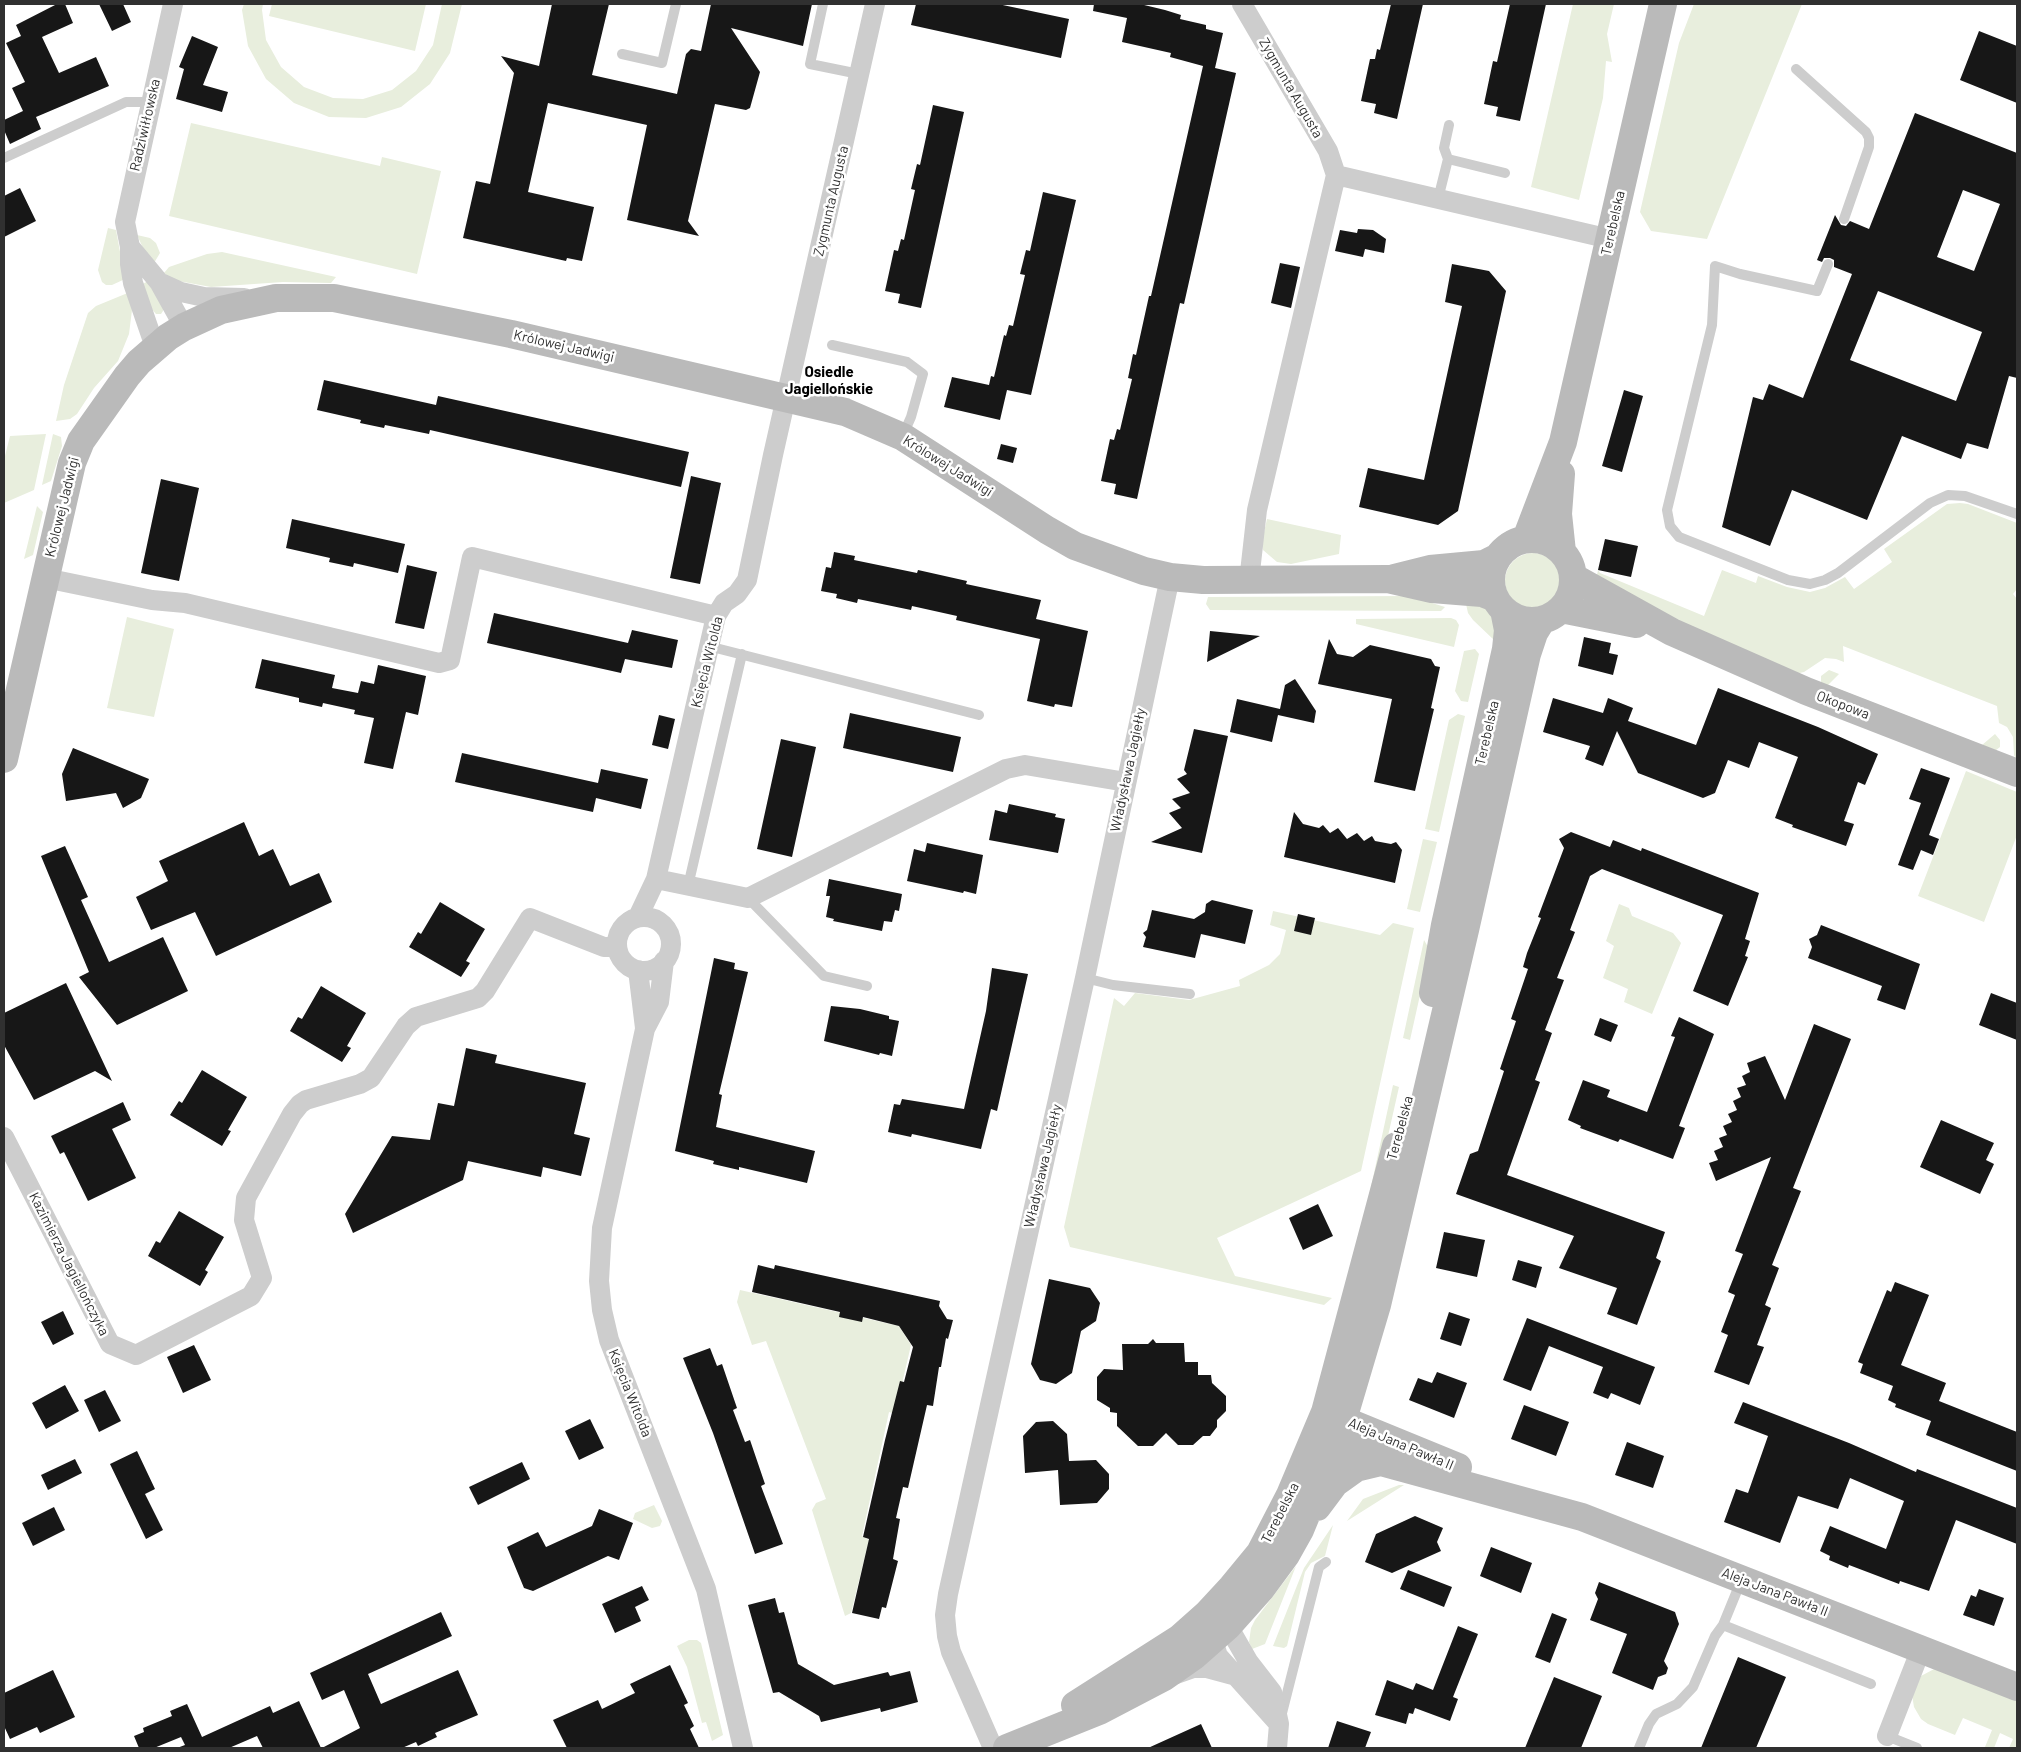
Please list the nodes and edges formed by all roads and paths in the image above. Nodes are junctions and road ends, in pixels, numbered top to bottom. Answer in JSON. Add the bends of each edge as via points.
{"nodes":[{"id":1,"x":173,"y":4,"type":"edge"},
{"id":2,"x":676,"y":4,"type":"edge"},
{"id":3,"x":823,"y":4,"type":"edge"},
{"id":4,"x":874,"y":4,"type":"edge"},
{"id":5,"x":1242,"y":4,"type":"edge"},
{"id":6,"x":1662,"y":4,"type":"edge"},
{"id":7,"x":622,"y":54,"type":"dead end"},
{"id":8,"x":1796,"y":69,"type":"dead end"},
{"id":9,"x":859,"y":74,"type":"junction"},
{"id":10,"x":150,"y":102,"type":"junction"},
{"id":11,"x":1449,"y":125,"type":"dead end"},
{"id":12,"x":4,"y":158,"type":"edge"},
{"id":13,"x":1448,"y":159,"type":"junction"},
{"id":14,"x":1505,"y":173,"type":"dead end"},
{"id":15,"x":1336,"y":175,"type":"junction"},
{"id":16,"x":1438,"y":199,"type":"junction"},
{"id":17,"x":1844,"y":219,"type":"dead end"},
{"id":18,"x":1610,"y":239,"type":"junction"},
{"id":19,"x":130,"y":247,"type":"junction"},
{"id":20,"x":1828,"y":264,"type":"dead end"},
{"id":21,"x":159,"y":282,"type":"junction"},
{"id":22,"x":276,"y":298,"type":"junction"},
{"id":23,"x":184,"y":327,"type":"junction"},
{"id":24,"x":832,"y":345,"type":"dead end"},
{"id":25,"x":155,"y":347,"type":"junction"},
{"id":26,"x":787,"y":397,"type":"junction"},
{"id":27,"x":902,"y":437,"type":"junction"},
{"id":28,"x":1563,"y":442,"type":"junction"},
{"id":29,"x":2017,"y":514,"type":"edge"},
{"id":30,"x":1526,"y":539,"type":"junction"},
{"id":31,"x":1562,"y":552,"type":"junction"},
{"id":32,"x":1498,"y":558,"type":"junction"},
{"id":33,"x":1170,"y":577,"type":"junction"},
{"id":34,"x":1573,"y":577,"type":"junction"},
{"id":35,"x":45,"y":578,"type":"junction"},
{"id":36,"x":1388,"y":579,"type":"junction"},
{"id":37,"x":1249,"y":582,"type":"junction"},
{"id":38,"x":1500,"y":604,"type":"junction"},
{"id":39,"x":1552,"y":614,"type":"junction"},
{"id":40,"x":716,"y":616,"type":"junction"},
{"id":41,"x":1672,"y":632,"type":"junction"},
{"id":42,"x":708,"y":646,"type":"junction"},
{"id":43,"x":742,"y":654,"type":"junction"},
{"id":44,"x":979,"y":715,"type":"dead end"},
{"id":45,"x":4,"y":759,"type":"edge"},
{"id":46,"x":2017,"y":773,"type":"edge"},
{"id":47,"x":1126,"y":782,"type":"junction"},
{"id":48,"x":656,"y":879,"type":"junction"},
{"id":49,"x":688,"y":886,"type":"junction"},
{"id":50,"x":748,"y":898,"type":"junction"},
{"id":51,"x":638,"y":917,"type":"junction"},
{"id":52,"x":661,"y":922,"type":"junction"},
{"id":53,"x":616,"y":947,"type":"junction"},
{"id":54,"x":664,"y":961,"type":"junction"},
{"id":55,"x":638,"y":970,"type":"junction"},
{"id":56,"x":1085,"y":978,"type":"junction"},
{"id":57,"x":867,"y":986,"type":"dead end"},
{"id":58,"x":1190,"y":994,"type":"dead end"},
{"id":59,"x":645,"y":1029,"type":"junction"},
{"id":60,"x":4,"y":1137,"type":"edge"},
{"id":61,"x":1331,"y":1427,"type":"junction"},
{"id":62,"x":1381,"y":1462,"type":"junction"},
{"id":63,"x":1531,"y":1502,"type":"junction"},
{"id":64,"x":1300,"y":1530,"type":"junction"},
{"id":65,"x":1326,"y":1562,"type":"dead end"},
{"id":66,"x":1742,"y":1580,"type":"junction"},
{"id":67,"x":1724,"y":1625,"type":"junction"},
{"id":68,"x":1215,"y":1627,"type":"junction"},
{"id":69,"x":1921,"y":1649,"type":"junction"},
{"id":70,"x":1233,"y":1675,"type":"junction"},
{"id":71,"x":1164,"y":1677,"type":"junction"},
{"id":72,"x":1871,"y":1684,"type":"dead end"},
{"id":73,"x":2017,"y":1687,"type":"edge"},
{"id":74,"x":1278,"y":1724,"type":"junction"},
{"id":75,"x":1887,"y":1736,"type":"joint"},
{"id":76,"x":743,"y":1748,"type":"edge"},
{"id":77,"x":993,"y":1748,"type":"edge"},
{"id":78,"x":1003,"y":1748,"type":"edge"},
{"id":79,"x":1007,"y":1748,"type":"edge"},
{"id":80,"x":1277,"y":1748,"type":"edge"},
{"id":81,"x":1640,"y":1748,"type":"edge"},
{"id":82,"x":1917,"y":1748,"type":"edge"}],
"edges":[{"from":1,"to":10,"type":"street","name":"Radziwiłłowska"},
{"from":2,"to":7,"type":"lane","via":[[662,63]]},
{"from":3,"to":9,"type":"lane","via":[[810,64]]},
{"from":4,"to":9,"type":"street","name":"Zygmunta Augusta"},
{"from":5,"to":15,"type":"street","name":"Zygmunta Augusta","via":[[1328,151]]},
{"from":6,"to":18,"type":"street","name":"Terebelska"},
{"from":8,"to":17,"type":"lane","via":[[1869,138],[1869,147]]},
{"from":9,"to":26,"type":"street","name":"Zygmunta Augusta"},
{"from":10,"to":12,"type":"lane","via":[[126,102]]},
{"from":10,"to":19,"type":"street","name":"Radziwiłłowska","via":[[125,213]]},
{"from":11,"to":13,"type":"lane","via":[[1444,148]]},
{"from":13,"to":14,"type":"lane"},
{"from":13,"to":16,"type":"lane"},
{"from":15,"to":16,"type":"street"},
{"from":15,"to":37,"type":"street","via":[[1257,510]]},
{"from":16,"to":18,"type":"street"},
{"from":18,"to":28,"type":"street","name":"Terebelska"},
{"from":19,"to":21,"type":"street","name":"Radziwiłłowska"},
{"from":19,"to":25,"type":"street","name":"Radziwiłłowska","via":[[133,283]]},
{"from":20,"to":29,"type":"lane","via":[[1817,290],[1715,266],[1712,324],[1667,510],[1670,526],[1679,537],[1788,580],[1810,584],[1838,573],[1930,503],[1948,495],[1964,496]]},
{"from":21,"to":22,"type":"street","via":[[181,292],[204,297]]},
{"from":21,"to":23,"type":"street","name":"Radziwiłłowska"},
{"from":22,"to":23,"type":"street","name":"Królowej Jadwigi","via":[[221,310]]},
{"from":22,"to":26,"type":"street","name":"Królowej Jadwigi","via":[[334,298],[511,334]]},
{"from":23,"to":25,"type":"street","name":"Królowej Jadwigi"},
{"from":24,"to":27,"type":"lane","via":[[907,362],[923,374]]},
{"from":25,"to":35,"type":"street","name":"Królowej Jadwigi","via":[[110,398],[81,441],[72,463]]},
{"from":26,"to":27,"type":"street","name":"Królowej Jadwigi","via":[[845,412]]},
{"from":26,"to":40,"type":"street","name":"Księcia Witolda","via":[[747,580]]},
{"from":27,"to":33,"type":"street","name":"Królowej Jadwigi","via":[[1075,546]]},
{"from":28,"to":30,"type":"street","name":"Terebelska"},
{"from":28,"to":31,"type":"street","name":"Terebelska","via":[[1558,514]]},
{"from":30,"to":31,"type":"street","via":[[1551,544]]},
{"from":30,"to":32,"type":"street","via":[[1515,543]]},
{"from":31,"to":34,"type":"street"},
{"from":32,"to":36,"type":"street","name":"Królowej Jadwigi","via":[[1484,564],[1430,569]]},
{"from":32,"to":38,"type":"street","via":[[1491,578]]},
{"from":33,"to":37,"type":"street","name":"Królowej Jadwigi"},
{"from":33,"to":47,"type":"street","name":"Władysława Jagiełły"},
{"from":34,"to":39,"type":"street","via":[[1568,600]]},
{"from":34,"to":41,"type":"street","name":"Okopowa"},
{"from":35,"to":40,"type":"street","via":[[152,600],[185,603],[439,663],[450,660],[472,557]]},
{"from":35,"to":45,"type":"street","name":"Królowej Jadwigi"},
{"from":36,"to":37,"type":"street","name":"Królowej Jadwigi"},
{"from":36,"to":38,"type":"street","name":"Królowej Jadwigi","via":[[1432,589],[1482,593]]},
{"from":38,"to":39,"type":"street","via":[[1521,620]]},
{"from":38,"to":61,"type":"street","name":"Terebelska","via":[[1508,630],[1506,649],[1445,925],[1424,1037]]},
{"from":39,"to":41,"type":"street","name":"Okopowa","via":[[1596,614]]},
{"from":39,"to":61,"type":"street","name":"Terebelska","via":[[1534,633],[1527,654],[1388,1258]]},
{"from":40,"to":42,"type":"street","name":"Księcia Witolda"},
{"from":41,"to":46,"type":"street","name":"Okopowa","via":[[1806,691]]},
{"from":42,"to":43,"type":"lane"},
{"from":42,"to":48,"type":"street","name":"Księcia Witolda"},
{"from":43,"to":44,"type":"lane"},
{"from":43,"to":49,"type":"lane"},
{"from":47,"to":50,"type":"street","via":[[1025,765],[1006,769]]},
{"from":47,"to":56,"type":"street","name":"Władysława Jagiełły"},
{"from":48,"to":49,"type":"street"},
{"from":48,"to":51,"type":"street","name":"Księcia Witolda"},
{"from":48,"to":52,"type":"street","name":"Księcia Witolda"},
{"from":49,"to":50,"type":"street"},
{"from":50,"to":57,"type":"lane","via":[[824,976]]},
{"from":51,"to":52,"type":"street","via":[[650,917]]},
{"from":51,"to":53,"type":"street","via":[[628,920],[621,928]]},
{"from":52,"to":54,"type":"street","via":[[670,936],[669,954]]},
{"from":53,"to":55,"type":"street","via":[[624,962]]},
{"from":53,"to":60,"type":"street","name":"Kazimierza Jagiellończyka","via":[[604,947],[530,918],[478,998],[416,1017],[406,1026],[371,1078],[306,1100],[292,1114],[246,1198],[244,1220],[262,1278],[251,1296],[136,1354],[110,1344]]},
{"from":54,"to":55,"type":"street","via":[[652,970]]},
{"from":54,"to":59,"type":"street","name":"Księcia Witolda","via":[[659,1002]]},
{"from":55,"to":59,"type":"street","name":"Księcia Witolda"},
{"from":56,"to":58,"type":"lane","via":[[1113,985]]},
{"from":56,"to":77,"type":"street","name":"Władysława Jagiełły","via":[[946,1608],[951,1652]]},
{"from":59,"to":76,"type":"street","name":"Księcia Witolda","via":[[602,1228],[599,1257],[602,1310],[619,1368],[706,1589]]},
{"from":61,"to":62,"type":"street","name":"Aleja Jana Pawła II"},
{"from":61,"to":63,"type":"street","name":"Aleja Jana Pawła II","via":[[1455,1466]]},
{"from":61,"to":64,"type":"street","name":"Terebelska"},
{"from":61,"to":68,"type":"street","name":"Terebelska","via":[[1260,1553],[1232,1587]]},
{"from":62,"to":63,"type":"street","name":"Aleja Jana Pawła II"},
{"from":62,"to":64,"type":"street","name":"Terebelska","via":[[1356,1468],[1335,1483]]},
{"from":63,"to":66,"type":"street","name":"Aleja Jana Pawła II","via":[[1582,1517]]},
{"from":64,"to":68,"type":"street","name":"Terebelska","via":[[1273,1574]]},
{"from":65,"to":74,"type":"lane","via":[[1319,1567]]},
{"from":66,"to":67,"type":"lane"},
{"from":66,"to":69,"type":"street","name":"Aleja Jana Pawła II"},
{"from":67,"to":72,"type":"lane"},
{"from":67,"to":81,"type":"lane","via":[[1715,1636],[1693,1687],[1677,1704],[1656,1714]]},
{"from":68,"to":70,"type":"street","via":[[1218,1656]]},
{"from":68,"to":71,"type":"street","name":"Terebelska"},
{"from":68,"to":74,"type":"street","via":[[1272,1692]]},
{"from":68,"to":78,"type":"street","name":"Terebelska","via":[[1180,1638]]},
{"from":69,"to":73,"type":"street","name":"Aleja Jana Pawła II"},
{"from":69,"to":75,"type":"street"},
{"from":70,"to":71,"type":"street","name":"Terebelska","via":[[1193,1668]]},
{"from":70,"to":74,"type":"street"},
{"from":71,"to":79,"type":"street","name":"Terebelska","via":[[1099,1711]]},
{"from":74,"to":80,"type":"street"},
{"from":75,"to":82,"type":"lane"}]}
